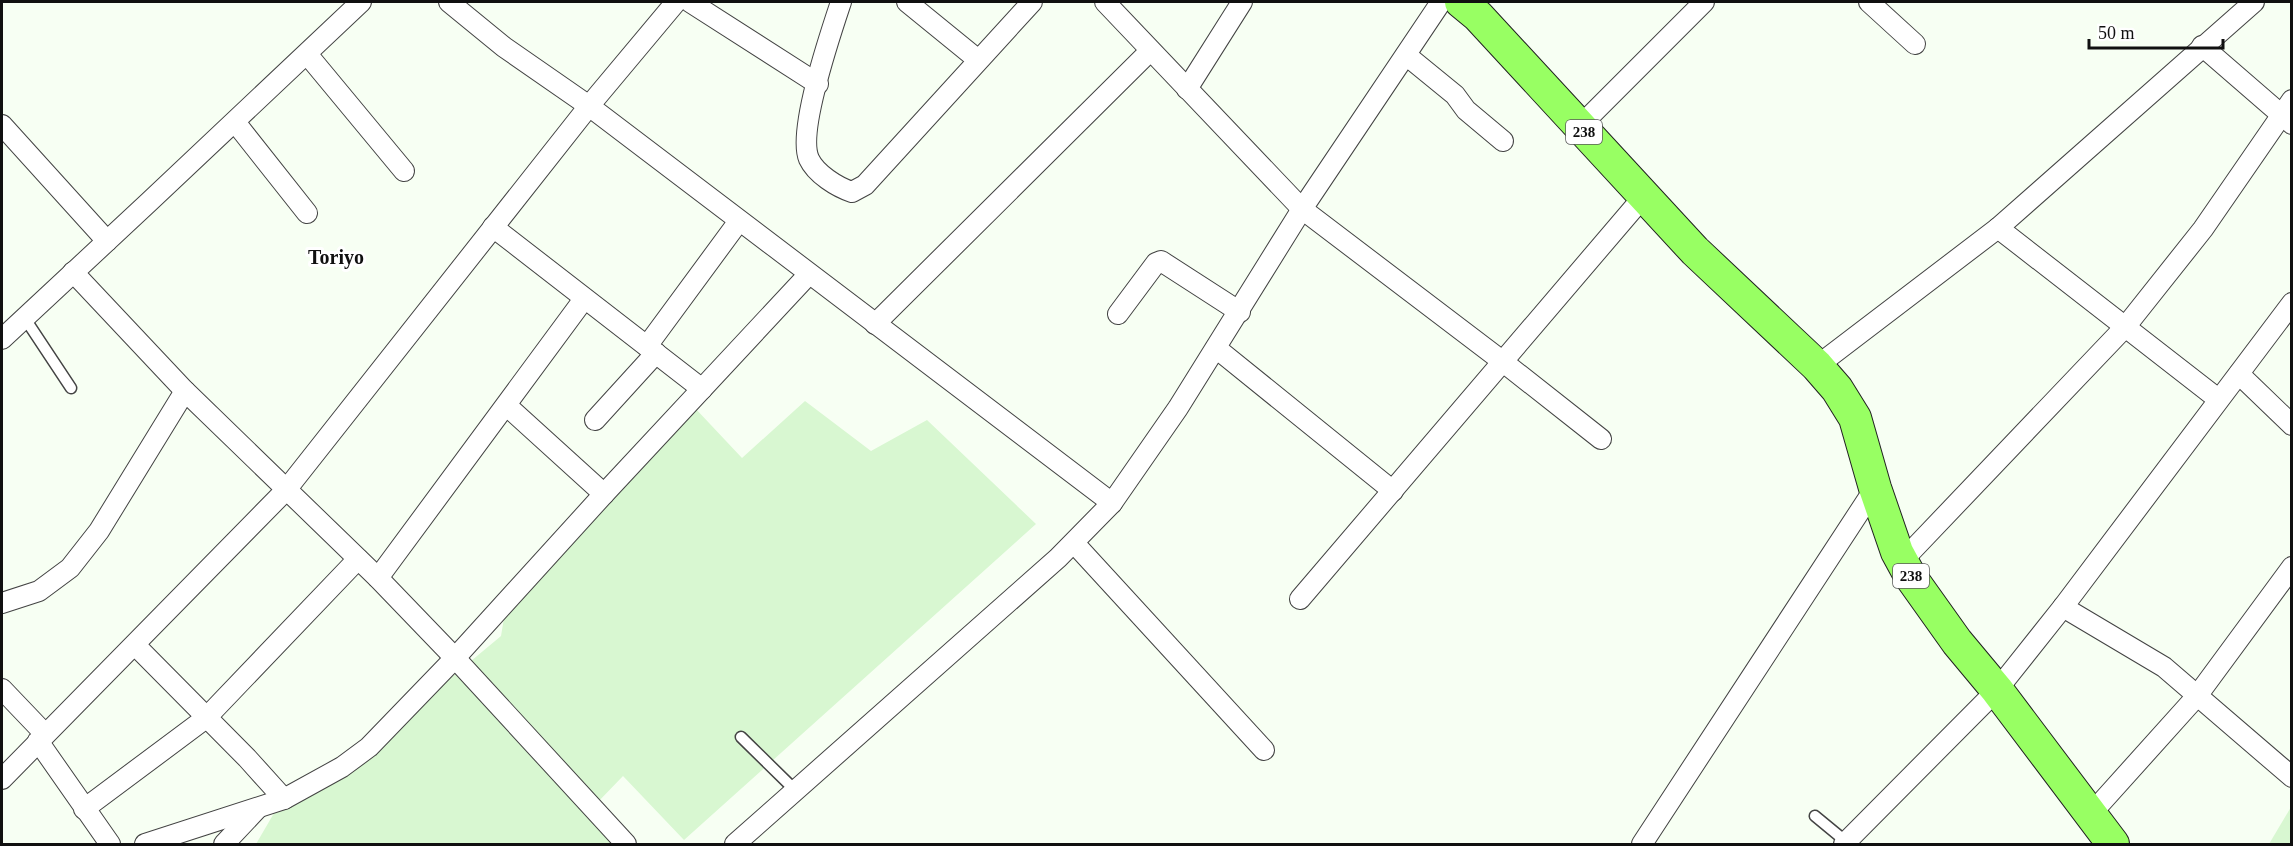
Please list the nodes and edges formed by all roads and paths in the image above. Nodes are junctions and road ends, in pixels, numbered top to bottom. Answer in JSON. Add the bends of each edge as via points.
{"nodes":[{"id":1,"x":360,"y":2,"type":"edge"},
{"id":2,"x":449,"y":2,"type":"edge"},
{"id":3,"x":676,"y":2,"type":"edge"},
{"id":4,"x":690,"y":2,"type":"edge"},
{"id":5,"x":841,"y":2,"type":"edge"},
{"id":6,"x":907,"y":2,"type":"edge"},
{"id":7,"x":1032,"y":2,"type":"edge"},
{"id":8,"x":1105,"y":2,"type":"edge"},
{"id":9,"x":1242,"y":2,"type":"edge"},
{"id":10,"x":1441,"y":2,"type":"edge"},
{"id":11,"x":1704,"y":2,"type":"edge"},
{"id":12,"x":1869,"y":2,"type":"edge"},
{"id":13,"x":2254,"y":2,"type":"edge"},
{"id":14,"x":1477,"y":6,"type":"edge"},
{"id":15,"x":1915,"y":44,"type":"dead end"},
{"id":16,"x":2202,"y":46,"type":"junction"},
{"id":17,"x":1150,"y":51,"type":"junction"},
{"id":18,"x":307,"y":54,"type":"junction"},
{"id":19,"x":1406,"y":56,"type":"junction"},
{"id":20,"x":977,"y":59,"type":"junction"},
{"id":21,"x":818,"y":84,"type":"junction"},
{"id":22,"x":1187,"y":89,"type":"junction"},
{"id":23,"x":589,"y":106,"type":"junction"},
{"id":24,"x":2288,"y":113,"type":"edge"},
{"id":25,"x":235,"y":122,"type":"junction"},
{"id":26,"x":2,"y":125,"type":"edge"},
{"id":27,"x":1579,"y":127,"type":"junction"},
{"id":28,"x":1503,"y":141,"type":"dead end"},
{"id":29,"x":404,"y":171,"type":"dead end"},
{"id":30,"x":1644,"y":196,"type":"junction"},
{"id":31,"x":1302,"y":209,"type":"junction"},
{"id":32,"x":307,"y":213,"type":"dead end"},
{"id":33,"x":739,"y":221,"type":"junction"},
{"id":34,"x":493,"y":227,"type":"junction"},
{"id":35,"x":1998,"y":228,"type":"junction"},
{"id":36,"x":107,"y":241,"type":"junction"},
{"id":37,"x":73,"y":272,"type":"junction"},
{"id":38,"x":809,"y":274,"type":"junction"},
{"id":39,"x":584,"y":299,"type":"junction"},
{"id":40,"x":2292,"y":303,"type":"edge"},
{"id":41,"x":1240,"y":312,"type":"junction"},
{"id":42,"x":1118,"y":314,"type":"dead end"},
{"id":43,"x":24,"y":317,"type":"junction"},
{"id":44,"x":875,"y":324,"type":"junction"},
{"id":45,"x":2126,"y":326,"type":"junction"},
{"id":46,"x":2,"y":339,"type":"edge"},
{"id":47,"x":1216,"y":348,"type":"junction"},
{"id":48,"x":651,"y":350,"type":"junction"},
{"id":49,"x":1502,"y":361,"type":"junction"},
{"id":50,"x":1817,"y":366,"type":"junction"},
{"id":51,"x":2239,"y":374,"type":"junction"},
{"id":52,"x":71,"y":388,"type":"dead end"},
{"id":53,"x":702,"y":389,"type":"junction"},
{"id":54,"x":185,"y":391,"type":"junction"},
{"id":55,"x":2218,"y":399,"type":"junction"},
{"id":56,"x":507,"y":406,"type":"junction"},
{"id":57,"x":595,"y":420,"type":"dead end"},
{"id":58,"x":2292,"y":425,"type":"edge"},
{"id":59,"x":1601,"y":439,"type":"dead end"},
{"id":60,"x":1875,"y":488,"type":"junction"},
{"id":61,"x":286,"y":489,"type":"junction"},
{"id":62,"x":1393,"y":491,"type":"junction"},
{"id":63,"x":604,"y":494,"type":"junction"},
{"id":64,"x":1112,"y":503,"type":"junction"},
{"id":65,"x":1074,"y":543,"type":"junction"},
{"id":66,"x":358,"y":559,"type":"junction"},
{"id":67,"x":1902,"y":561,"type":"junction"},
{"id":68,"x":2292,"y":567,"type":"edge"},
{"id":69,"x":378,"y":578,"type":"junction"},
{"id":70,"x":1300,"y":599,"type":"dead end"},
{"id":71,"x":2,"y":603,"type":"edge"},
{"id":72,"x":2063,"y":607,"type":"junction"},
{"id":73,"x":135,"y":645,"type":"junction"},
{"id":74,"x":455,"y":658,"type":"junction"},
{"id":75,"x":2,"y":689,"type":"edge"},
{"id":76,"x":1997,"y":690,"type":"junction"},
{"id":77,"x":2197,"y":696,"type":"junction"},
{"id":78,"x":206,"y":718,"type":"junction"},
{"id":79,"x":741,"y":737,"type":"dead end"},
{"id":80,"x":42,"y":738,"type":"junction"},
{"id":81,"x":1264,"y":750,"type":"dead end"},
{"id":82,"x":2292,"y":777,"type":"edge"},
{"id":83,"x":2,"y":779,"type":"edge"},
{"id":84,"x":796,"y":791,"type":"junction"},
{"id":85,"x":284,"y":799,"type":"junction"},
{"id":86,"x":258,"y":808,"type":"junction"},
{"id":87,"x":84,"y":809,"type":"junction"},
{"id":88,"x":2090,"y":815,"type":"junction"},
{"id":89,"x":1815,"y":816,"type":"dead end"},
{"id":90,"x":110,"y":844,"type":"edge"},
{"id":91,"x":146,"y":844,"type":"edge"},
{"id":92,"x":224,"y":844,"type":"edge"},
{"id":93,"x":626,"y":844,"type":"edge"},
{"id":94,"x":735,"y":844,"type":"edge"},
{"id":95,"x":1642,"y":844,"type":"edge"},
{"id":96,"x":1847,"y":844,"type":"edge"},
{"id":97,"x":2113,"y":844,"type":"edge"}],
"edges":[{"from":1,"to":18,"type":"street"},
{"from":2,"to":23,"type":"street","via":[[504,47]]},
{"from":3,"to":23,"type":"street"},
{"from":4,"to":21,"type":"street"},
{"from":5,"to":21,"type":"street"},
{"from":6,"to":20,"type":"street"},
{"from":7,"to":20,"type":"street"},
{"from":8,"to":17,"type":"street"},
{"from":9,"to":22,"type":"street"},
{"from":10,"to":19,"type":"street"},
{"from":11,"to":27,"type":"street"},
{"from":12,"to":15,"type":"street"},
{"from":13,"to":16,"type":"street"},
{"from":14,"to":27,"type":"main road","number":"238"},
{"from":16,"to":24,"type":"street"},
{"from":16,"to":35,"type":"street"},
{"from":17,"to":22,"type":"street"},
{"from":17,"to":44,"type":"street"},
{"from":18,"to":25,"type":"street"},
{"from":18,"to":29,"type":"street"},
{"from":19,"to":28,"type":"street"},
{"from":19,"to":31,"type":"street"},
{"from":20,"to":21,"type":"street","via":[[865,185],[853,192],[819,172],[808,157],[808,129]]},
{"from":22,"to":31,"type":"street"},
{"from":23,"to":33,"type":"street"},
{"from":23,"to":34,"type":"street"},
{"from":24,"to":45,"type":"street"},
{"from":25,"to":32,"type":"street"},
{"from":25,"to":36,"type":"street"},
{"from":26,"to":36,"type":"street"},
{"from":27,"to":30,"type":"main road","number":"238"},
{"from":30,"to":49,"type":"street"},
{"from":30,"to":50,"type":"main road","number":"238","via":[[1706,262]]},
{"from":31,"to":41,"type":"street"},
{"from":31,"to":49,"type":"street"},
{"from":33,"to":38,"type":"street"},
{"from":33,"to":48,"type":"street"},
{"from":34,"to":39,"type":"street"},
{"from":34,"to":61,"type":"street"},
{"from":35,"to":45,"type":"street"},
{"from":35,"to":50,"type":"street"},
{"from":36,"to":37,"type":"street"},
{"from":37,"to":43,"type":"street"},
{"from":37,"to":54,"type":"street"},
{"from":38,"to":44,"type":"street"},
{"from":38,"to":53,"type":"street"},
{"from":39,"to":48,"type":"street"},
{"from":39,"to":56,"type":"street"},
{"from":40,"to":51,"type":"street"},
{"from":41,"to":42,"type":"street","via":[[1161,261]]},
{"from":41,"to":47,"type":"street"},
{"from":43,"to":46,"type":"street"},
{"from":43,"to":52,"type":"lane"},
{"from":44,"to":64,"type":"street"},
{"from":45,"to":55,"type":"street"},
{"from":45,"to":67,"type":"street"},
{"from":47,"to":62,"type":"street"},
{"from":47,"to":64,"type":"street"},
{"from":48,"to":53,"type":"street"},
{"from":48,"to":57,"type":"street"},
{"from":49,"to":59,"type":"street"},
{"from":49,"to":62,"type":"street"},
{"from":50,"to":60,"type":"main road","number":"238","via":[[1855,418]]},
{"from":51,"to":55,"type":"street"},
{"from":51,"to":58,"type":"street"},
{"from":53,"to":63,"type":"street"},
{"from":54,"to":61,"type":"street"},
{"from":54,"to":71,"type":"street","via":[[99,531],[70,568],[39,591]]},
{"from":55,"to":72,"type":"street"},
{"from":56,"to":63,"type":"street"},
{"from":56,"to":69,"type":"street"},
{"from":60,"to":67,"type":"main road","number":"238"},
{"from":60,"to":95,"type":"street"},
{"from":61,"to":66,"type":"street"},
{"from":61,"to":73,"type":"street"},
{"from":62,"to":70,"type":"street"},
{"from":63,"to":74,"type":"street"},
{"from":64,"to":65,"type":"street"},
{"from":65,"to":81,"type":"street"},
{"from":65,"to":84,"type":"street"},
{"from":66,"to":69,"type":"street"},
{"from":66,"to":78,"type":"street"},
{"from":67,"to":76,"type":"main road","number":"238","via":[[1957,642]]},
{"from":68,"to":77,"type":"street"},
{"from":69,"to":74,"type":"street"},
{"from":72,"to":76,"type":"street"},
{"from":72,"to":77,"type":"street","via":[[2146,654]]},
{"from":73,"to":78,"type":"street"},
{"from":73,"to":80,"type":"street"},
{"from":74,"to":85,"type":"street","via":[[369,747]]},
{"from":74,"to":93,"type":"street"},
{"from":75,"to":80,"type":"street"},
{"from":76,"to":88,"type":"main road","number":"238"},
{"from":76,"to":96,"type":"street"},
{"from":77,"to":82,"type":"street"},
{"from":77,"to":88,"type":"street"},
{"from":78,"to":85,"type":"street"},
{"from":78,"to":87,"type":"street"},
{"from":79,"to":84,"type":"lane"},
{"from":80,"to":83,"type":"street"},
{"from":80,"to":87,"type":"street"},
{"from":84,"to":94,"type":"street"},
{"from":85,"to":86,"type":"street"},
{"from":86,"to":91,"type":"street"},
{"from":86,"to":92,"type":"street"},
{"from":87,"to":90,"type":"street"},
{"from":88,"to":97,"type":"main road","number":"238"},
{"from":89,"to":96,"type":"lane"}]}
